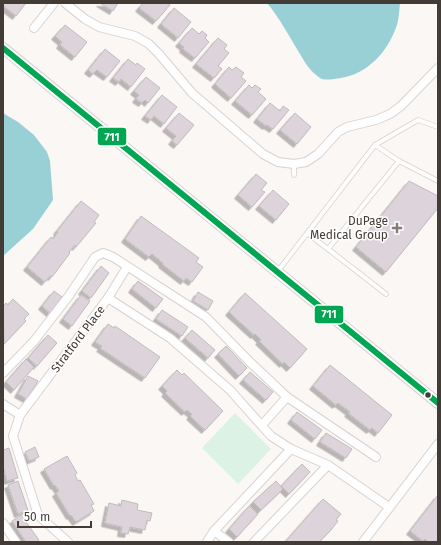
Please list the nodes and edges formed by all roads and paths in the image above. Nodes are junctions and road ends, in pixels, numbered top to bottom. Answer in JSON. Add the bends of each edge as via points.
{"nodes":[{"id":1,"x":54,"y":3,"type":"edge"},
{"id":2,"x":65,"y":3,"type":"edge"},
{"id":3,"x":34,"y":28,"type":"dead end"},
{"id":4,"x":3,"y":48,"type":"edge"},
{"id":5,"x":438,"y":68,"type":"edge"},
{"id":6,"x":438,"y":127,"type":"edge"},
{"id":7,"x":375,"y":145,"type":"junction"},
{"id":8,"x":399,"y":161,"type":"junction"},
{"id":9,"x":294,"y":164,"type":"junction"},
{"id":10,"x":294,"y":175,"type":"dead end"},
{"id":11,"x":438,"y":181,"type":"edge"},
{"id":12,"x":307,"y":233,"type":"junction"},
{"id":13,"x":328,"y":249,"type":"junction"},
{"id":14,"x":127,"y":267,"type":"junction"},
{"id":15,"x":277,"y":272,"type":"junction"},
{"id":16,"x":386,"y":294,"type":"dead end"},
{"id":17,"x":108,"y":298,"type":"junction"},
{"id":18,"x":3,"y":373,"type":"edge"},
{"id":19,"x":287,"y":397,"type":"junction"},
{"id":20,"x":438,"y":403,"type":"edge"},
{"id":21,"x":3,"y":404,"type":"edge"},
{"id":22,"x":20,"y":415,"type":"junction"},
{"id":23,"x":262,"y":425,"type":"junction"},
{"id":24,"x":438,"y":444,"type":"edge"},
{"id":25,"x":291,"y":449,"type":"junction"},
{"id":26,"x":376,"y":457,"type":"dead end"},
{"id":27,"x":328,"y":465,"type":"junction"},
{"id":28,"x":389,"y":507,"type":"junction"},
{"id":29,"x":3,"y":523,"type":"edge"},
{"id":30,"x":214,"y":531,"type":"junction"},
{"id":31,"x":16,"y":542,"type":"edge"},
{"id":32,"x":68,"y":542,"type":"edge"},
{"id":33,"x":207,"y":542,"type":"edge"},
{"id":34,"x":229,"y":542,"type":"edge"},
{"id":35,"x":254,"y":542,"type":"edge"},
{"id":36,"x":363,"y":542,"type":"edge"}],
"edges":[{"from":1,"to":3,"type":"street"},
{"from":2,"to":9,"type":"street","via":[[99,27],[135,36],[149,44],[192,93],[263,154],[278,162]]},
{"from":4,"to":15,"type":"street"},
{"from":5,"to":9,"type":"street","via":[[390,114],[347,127],[338,132],[318,154],[306,162]]},
{"from":6,"to":7,"type":"lane","via":[[418,120]]},
{"from":7,"to":8,"type":"lane"},
{"from":7,"to":12,"type":"lane"},
{"from":8,"to":11,"type":"lane"},
{"from":8,"to":13,"type":"lane"},
{"from":9,"to":10,"type":"lane"},
{"from":12,"to":13,"type":"lane"},
{"from":12,"to":15,"type":"lane"},
{"from":13,"to":16,"type":"lane"},
{"from":14,"to":17,"type":"street"},
{"from":14,"to":18,"type":"street","via":[[103,253],[95,257],[39,335]]},
{"from":14,"to":19,"type":"street","via":[[206,317]]},
{"from":15,"to":20,"type":"street"},
{"from":17,"to":22,"type":"street","name":"Stratford Place"},
{"from":17,"to":23,"type":"street","name":"Stratford Place","via":[[170,338],[230,390]]},
{"from":19,"to":23,"type":"street"},
{"from":19,"to":26,"type":"street"},
{"from":21,"to":22,"type":"street"},
{"from":22,"to":32,"type":"street","name":"Stratford Place","via":[[13,436],[38,515]]},
{"from":23,"to":25,"type":"street","name":"Stratford Place","via":[[271,436]]},
{"from":24,"to":28,"type":"street"},
{"from":25,"to":27,"type":"street","name":"Stratford Place"},
{"from":25,"to":30,"type":"street"},
{"from":27,"to":28,"type":"street","name":"Stratford Place"},
{"from":27,"to":35,"type":"street"},
{"from":28,"to":36,"type":"street"},
{"from":29,"to":31,"type":"street"},
{"from":30,"to":33,"type":"street"},
{"from":30,"to":34,"type":"street"}]}
